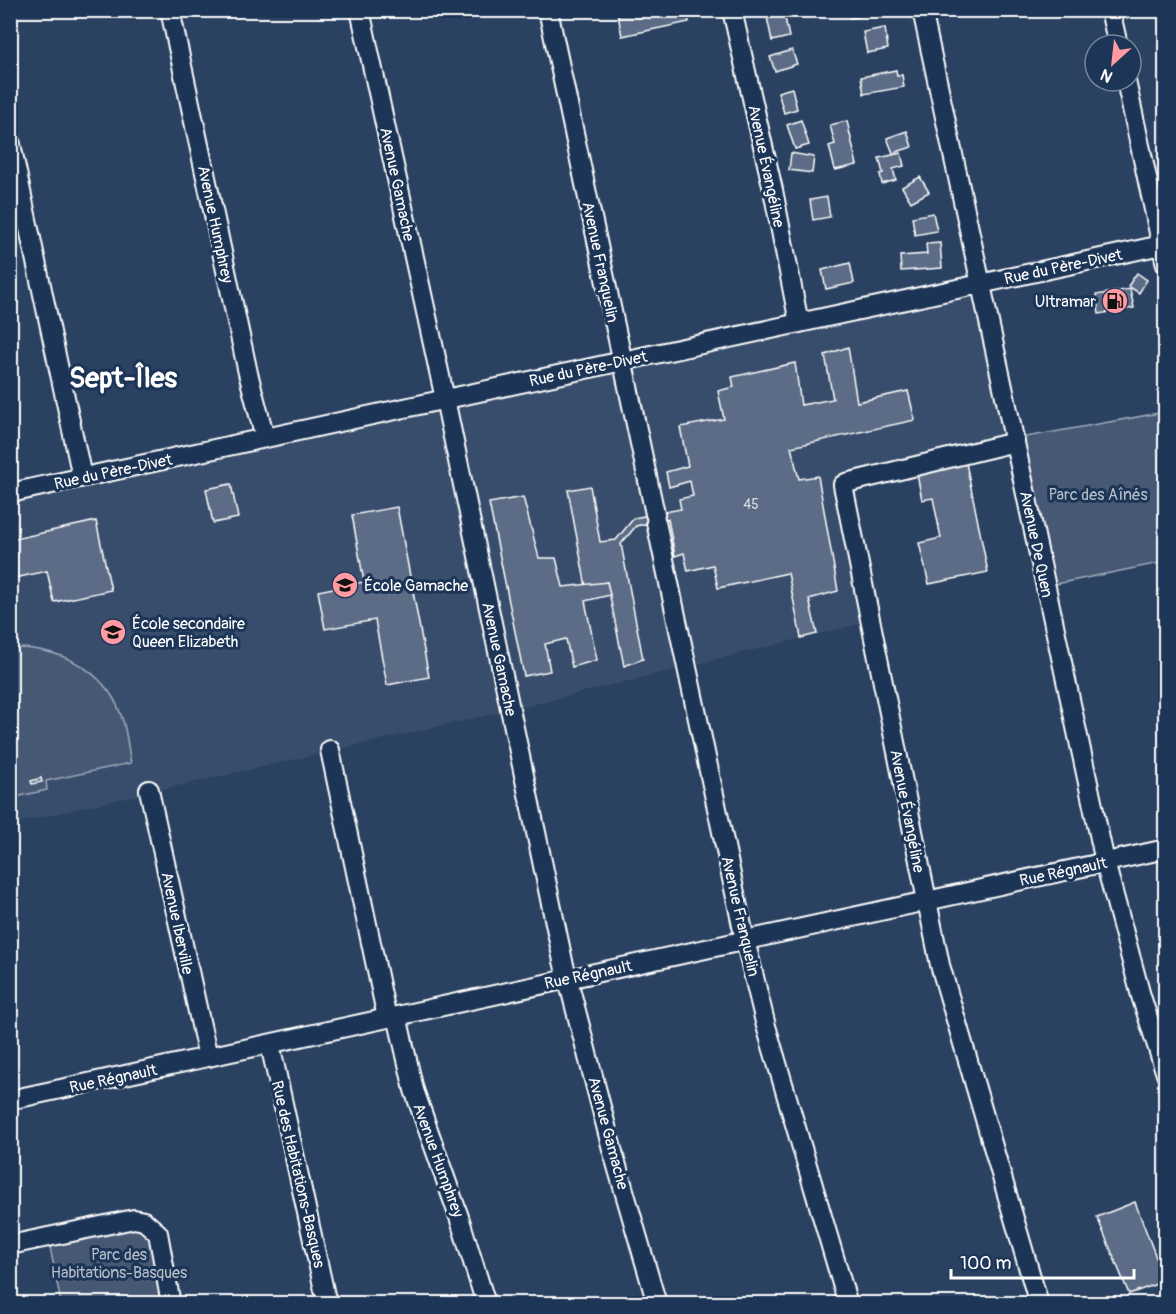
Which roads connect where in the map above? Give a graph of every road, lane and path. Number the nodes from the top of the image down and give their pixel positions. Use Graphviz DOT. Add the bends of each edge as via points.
graph roads {
  1 [pos="170,10"];
  2 [pos="360,10"];
  3 [pos="548,10"];
  4 [pos="732,10"];
  5 [pos="922,10"];
  6 [pos="1110,10"];
  7 [pos="1115,33"];
  8 [pos="1129,93"];
  9 [pos="10,140"];
  10 [pos="1163,245"];
  11 [pos="1166,265"];
  12 [pos="981,284"];
  13 [pos="799,323"];
  14 [pos="622,361"];
  15 [pos="445,399"];
  16 [pos="265,438"];
  17 [pos="1015,442"];
  18 [pos="82,477"];
  19 [pos="10,492"];
  20 [pos="330,750"];
  21 [pos="149,790"];
  22 [pos="1166,849"];
  23 [pos="1105,862"];
  24 [pos="926,901"];
  25 [pos="745,940"];
  26 [pos="568,979"];
  27 [pos="392,1017"];
  28 [pos="270,1044"];
  29 [pos="208,1057"];
  30 [pos="1166,1074"];
  31 [pos="10,1100"];
  32 [pos="10,1245"];
  33 [pos="171,1304"];
  34 [pos="327,1304"];
  35 [pos="486,1304"];
  36 [pos="657,1304"];
  37 [pos="848,1304"];
  38 [pos="1039,1304"];
  1 -- 16 [label="street, Avenue Humphrey"];
  2 -- 15 [label="street, Avenue Gamache"];
  3 -- 14 [label="street, Avenue Franquelin"];
  4 -- 13 [label="street, Avenue Évangéline"];
  5 -- 12 [label="street, Avenue De Quen"];
  6 -- 7 [label="street"];
  8 -- 10 [label="street"];
  9 -- 18 [label="street"];
  10 -- 11 [label="street"];
  10 -- 12 [label="street, Rue du Père-Divet"];
  12 -- 13 [label="street, Rue du Père-Divet"];
  12 -- 17 [label="street, Avenue De Quen"];
  13 -- 14 [label="street, Rue du Père-Divet"];
  14 -- 15 [label="street, Rue du Père-Divet"];
  14 -- 25 [label="street, Avenue Franquelin"];
  15 -- 16 [label="street, Rue du Père-Divet"];
  15 -- 26 [label="street, Avenue Gamache"];
  16 -- 18 [label="street, Rue du Père-Divet"];
  17 -- 23 [label="street, Avenue De Quen"];
  17 -- 24 [label="street, Avenue Évangéline" via="843,485"];
  18 -- 19 [label="street, Rue du Père-Divet"];
  20 -- 27 [label="street, Avenue Humphrey"];
  21 -- 29 [label="street, Avenue Iberville"];
  22 -- 23 [label="street, Rue Régnault"];
  23 -- 24 [label="street, Rue Régnault"];
  23 -- 30 [label="street, Avenue De Quen"];
  24 -- 25 [label="street, Rue Régnault"];
  24 -- 38 [label="street, Avenue Évangéline" via="940,965"];
  25 -- 26 [label="street, Rue Régnault"];
  25 -- 37 [label="street, Avenue Franquelin" via="766,1026"];
  26 -- 27 [label="street, Rue Régnault"];
  26 -- 36 [label="street, Avenue Gamache"];
  27 -- 28 [label="street, Rue Régnault"];
  27 -- 35 [label="street, Avenue Humphrey"];
  28 -- 29 [label="street, Rue Régnault"];
  28 -- 34 [label="street, Rue des Habitations-Basques"];
  29 -- 31 [label="street, Rue Régnault"];
  32 -- 33 [label="street" via="94,1226 144,1221 158,1233"];
}
